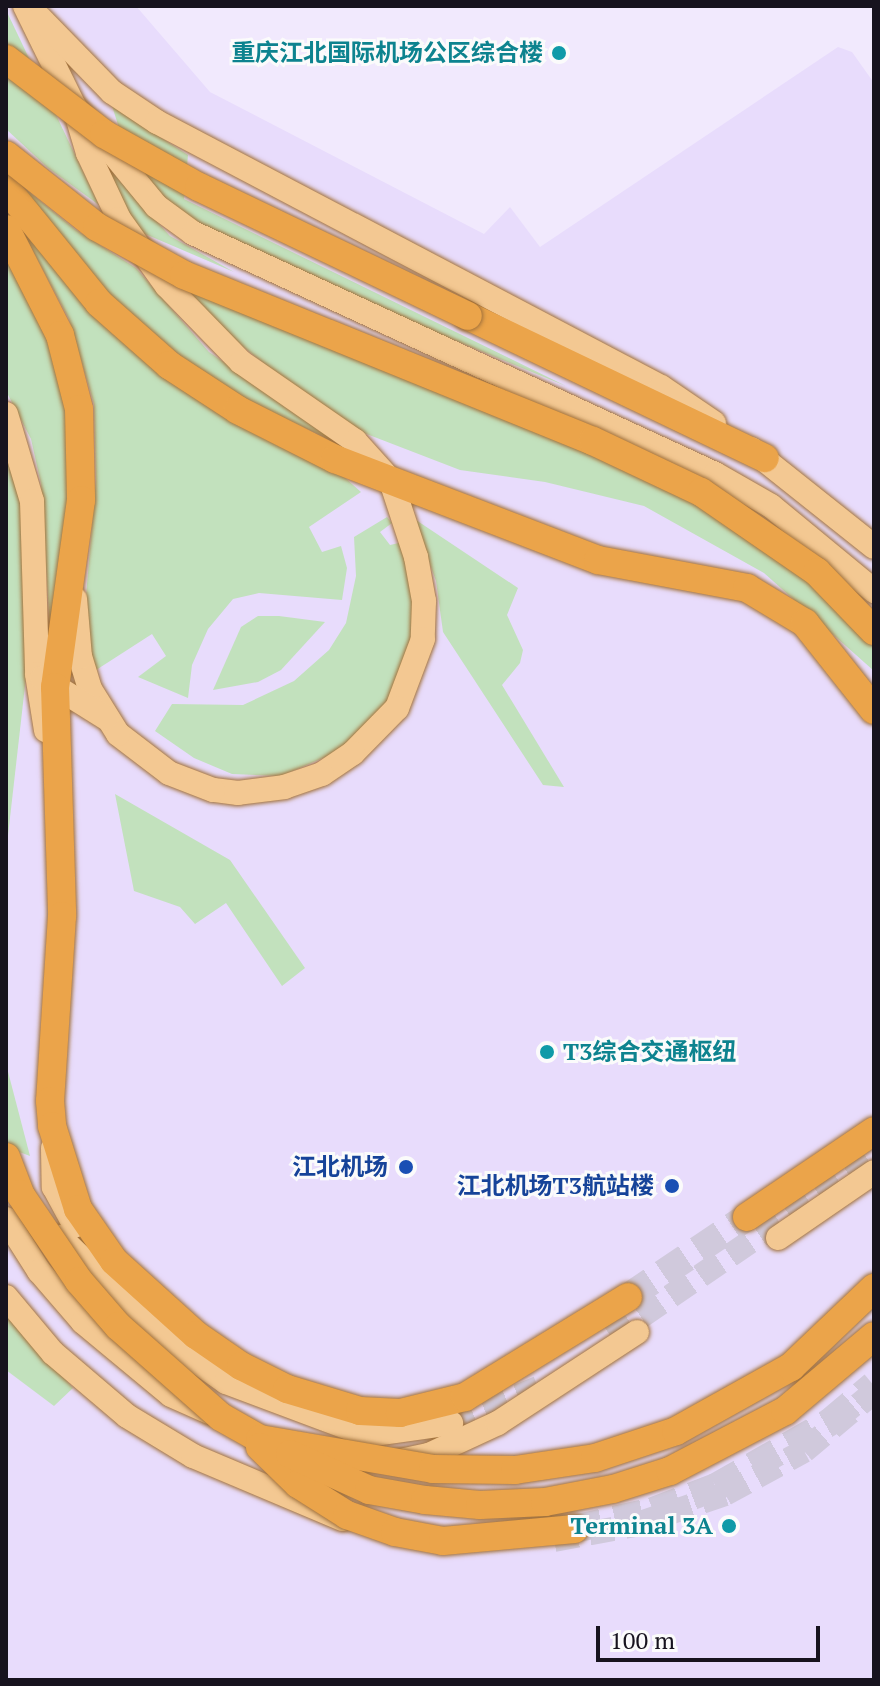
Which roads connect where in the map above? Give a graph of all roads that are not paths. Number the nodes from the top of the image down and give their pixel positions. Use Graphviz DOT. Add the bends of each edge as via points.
graph roads {
  1 [pos="28,6"];
  2 [pos="6,59"];
  3 [pos="74,106"];
  4 [pos="6,155"];
  5 [pos="6,188"];
  6 [pos="6,229"];
  7 [pos="6,414"];
  8 [pos="775,466"];
  9 [pos="391,481"];
  10 [pos="874,547"];
  11 [pos="874,569"];
  12 [pos="73,573"];
  13 [pos="874,591"];
  14 [pos="874,631"];
  15 [pos="46,681"];
  16 [pos="874,710"];
  17 [pos="106,718"];
  18 [pos="52,1126"];
  19 [pos="874,1131"];
  20 [pos="6,1157"];
  21 [pos="874,1172"];
  22 [pos="6,1180"];
  23 [pos="747,1217"];
  24 [pos="6,1219"];
  25 [pos="778,1238"];
  26 [pos="874,1288"];
  27 [pos="6,1297"];
  28 [pos="628,1297"];
  29 [pos="637,1332"];
  30 [pos="874,1336"];
  31 [pos="166,1340"];
  32 [pos="221,1417"];
  33 [pos="451,1423"];
  34 [pos="253,1435"];
  35 [pos="230,1473"];
  36 [pos="574,1529"];
  37 [pos="500,1545"];
  1 -- 3 [label="main road"];
  1 -- 8 [label="main road" via="112,92 157,122 661,387"];
  2 -- 8 [label="highway, bridge" via="104,134 185,179"];
  3 -- 9 [label="main road" via="88,153 119,219 167,286 241,362 355,441"];
  3 -- 13 [label="main road" via="156,206 193,233 598,419 771,506"];
  4 -- 14 [label="highway, bridge" via="97,227 184,275 593,441 701,492 817,572"];
  5 -- 9 [label="highway" via="99,303 169,365 238,410"];
  6 -- 12 [label="highway" via="60,335 79,409 81,500"];
  7 -- 15 [label="main road" via="32,501"];
  8 -- 10 [label="main road"];
  8 -- 11 [label="main road"];
  9 -- 16 [label="highway" via="598,560 747,588 805,623"];
  9 -- 17 [label="main road" via="416,557 424,601 423,639 397,708 353,753 322,774 285,787 213,790 153,764"];
  12 -- 15 [label="highway"];
  12 -- 17 [label="main road" via="80,657"];
  15 -- 17 [label="main road"];
  15 -- 18 [label="highway" via="62,833"];
  18 -- 28 [label="highway" via="78,1209 114,1261 163,1309 241,1366 317,1401 360,1411 433,1408 490,1384"];
  18 -- 31 [label="main road" via="54,1187 68,1215"];
  19 -- 23 [label="highway"];
  20 -- 32 [label="highway, bridge" via="20,1194 79,1281 118,1326"];
  21 -- 25 [label="main road"];
  22 -- 31 [label="main road" via="115,1295"];
  24 -- 32 [label="main road" via="39,1271 83,1322 171,1395"];
  26 -- 34 [label="highway, bridge" via="791,1367 676,1431 595,1458 515,1470 433,1469"];
  27 -- 35 [label="main road" via="53,1353 97,1393 159,1437"];
  29 -- 35 [label="main road" via="544,1397 429,1455 365,1467"];
  30 -- 34 [label="highway, bridge" via="785,1411 729,1443 670,1471 545,1502 480,1505 369,1490"];
  31 -- 33 [label="main road" via="226,1382 367,1435"];
  32 -- 34 [label="highway, bridge"];
  34 -- 36 [label="highway, bridge" via="298,1484 347,1515 395,1532 443,1541"];
  35 -- 37 [label="main road" via="318,1512 401,1538"];
}
